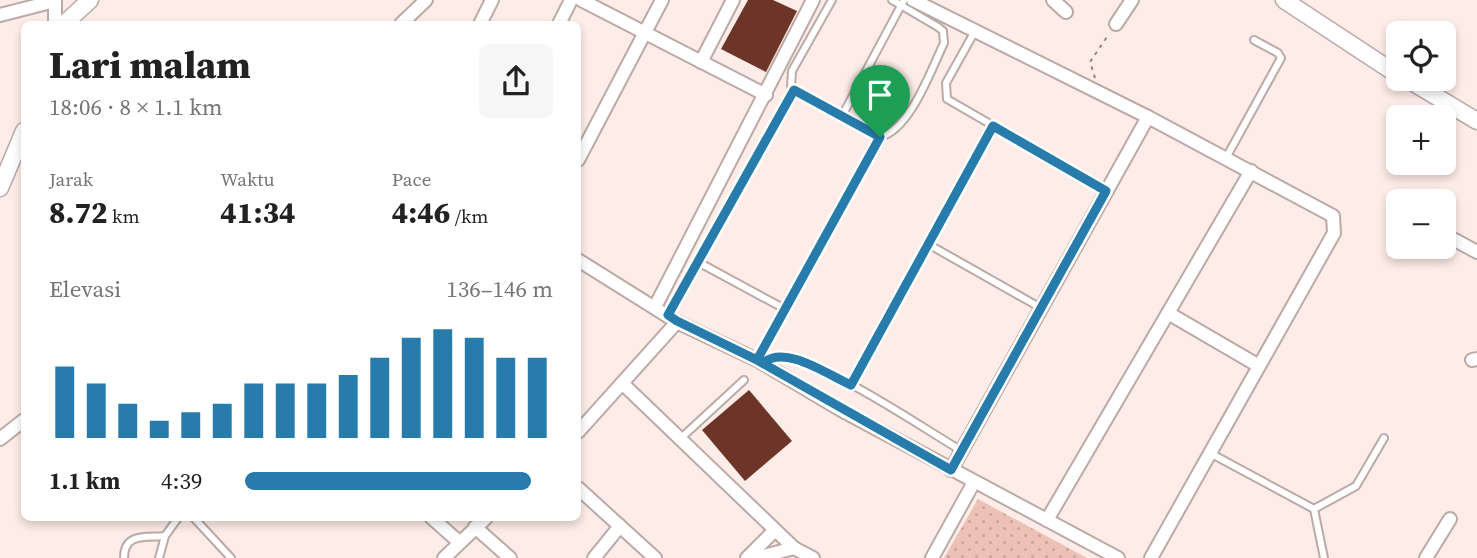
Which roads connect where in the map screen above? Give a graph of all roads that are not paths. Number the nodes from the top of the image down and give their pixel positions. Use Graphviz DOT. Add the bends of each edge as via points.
graph roads {
  1 [pos="90,0"];
  2 [pos="426,0"];
  3 [pos="492,0"];
  4 [pos="571,0"];
  5 [pos="581,0"];
  6 [pos="662,0"];
  7 [pos="733,0"];
  8 [pos="813,0"];
  9 [pos="832,0"];
  10 [pos="892,0"];
  11 [pos="1053,0"];
  12 [pos="1132,0"];
  13 [pos="1284,0"];
  14 [pos="55,1"];
  15 [pos="906,2"];
  16 [pos="1066,12"];
  17 [pos="0,15"];
  18 [pos="55,21"];
  19 [pos="67,21"];
  20 [pos="404,21"];
  21 [pos="482,21"];
  22 [pos="560,21"];
  23 [pos="1116,24"];
  24 [pos="975,31"];
  25 [pos="646,33"];
  26 [pos="1254,40"];
  27 [pos="701,62"];
  28 [pos="1386,67"];
  29 [pos="794,90"];
  30 [pos="1427,91"];
  31 [pos="766,95"];
  32 [pos="842,116"];
  33 [pos="1148,117"];
  34 [pos="1477,121"];
  35 [pos="993,126"];
  36 [pos="880,137"];
  37 [pos="21,138"];
  38 [pos="581,154"];
  39 [pos="1227,158"];
  40 [pos="1251,172"];
  41 [pos="0,188"];
  42 [pos="1106,191"];
  43 [pos="1456,241"];
  44 [pos="928,244"];
  45 [pos="1477,252"];
  46 [pos="581,262"];
  47 [pos="698,262"];
  48 [pos="655,307"];
  49 [pos="783,308"];
  50 [pos="1041,308"];
  51 [pos="1168,313"];
  52 [pos="673,318"];
  53 [pos="760,362"];
  54 [pos="1259,366"];
  55 [pos="744,380"];
  56 [pos="622,383"];
  57 [pos="851,385"];
  58 [pos="21,423"];
  59 [pos="581,429"];
  60 [pos="1384,438"];
  61 [pos="0,439"];
  62 [pos="680,439"];
  63 [pos="962,451"];
  64 [pos="1210,453"];
  65 [pos="951,470"];
  66 [pos="974,482"];
  67 [pos="581,491"];
  68 [pos="1314,509"];
  69 [pos="1450,519"];
  70 [pos="1047,520"];
  71 [pos="175,521"];
  72 [pos="197,521"];
  73 [pos="435,521"];
  74 [pos="482,521"];
  75 [pos="620,526"];
  76 [pos="475,527"];
  77 [pos="775,530"];
  78 [pos="165,536"];
  79 [pos="459,542"];
  80 [pos="794,548"];
  81 [pos="124,558"];
  82 [pos="159,558"];
  83 [pos="231,558"];
  84 [pos="444,558"];
  85 [pos="510,558"];
  86 [pos="594,558"];
  87 [pos="655,558"];
  88 [pos="747,558"];
  89 [pos="756,558"];
  90 [pos="813,558"];
  91 [pos="932,558"];
  92 [pos="1118,558"];
  93 [pos="1151,558"];
  94 [pos="1324,558"];
  95 [pos="1426,558"];
  1 -- 19 [label="street"];
  2 -- 20 [label="street"];
  3 -- 21 [label="street"];
  4 -- 22 [label="street"];
  5 -- 25 [label="street"];
  6 -- 25 [label="street"];
  7 -- 27 [label="street"];
  8 -- 31 [label="street"];
  9 -- 29 [label="lane" via="790,78"];
  10 -- 15 [label="lane"];
  11 -- 16 [label="street"];
  12 -- 23 [label="street"];
  13 -- 28 [label="street"];
  14 -- 17 [label="street"];
  14 -- 18 [label="street"];
  15 -- 24 [label="street"];
  15 -- 32 [label="lane"];
  15 -- 36 [label="lane" via="943,31 944,43 902,124"];
  24 -- 33 [label="street"];
  24 -- 35 [label="lane" via="944,92 947,99"];
  25 -- 27 [label="street"];
  25 -- 38 [label="street"];
  26 -- 39 [label="lane" via="1281,57"];
  27 -- 31 [label="street"];
  29 -- 32 [label="lane"];
  29 -- 47 [label="lane"];
  30 -- 34 [label="street"];
  31 -- 48 [label="street"];
  32 -- 36 [label="lane"];
  33 -- 39 [label="street"];
  33 -- 42 [label="street"];
  35 -- 42 [label="lane"];
  35 -- 44 [label="lane"];
  36 -- 49 [label="lane"];
  37 -- 41 [label="street"];
  39 -- 40 [label="street"];
  40 -- 51 [label="street"];
  40 -- 54 [label="street" via="1328,211 1336,225"];
  42 -- 50 [label="street"];
  43 -- 45 [label="street"];
  44 -- 50 [label="lane"];
  44 -- 57 [label="lane"];
  46 -- 48 [label="street"];
  47 -- 49 [label="lane"];
  47 -- 52 [label="lane"];
  48 -- 52 [label="street"];
  49 -- 53 [label="lane"];
  50 -- 63 [label="street"];
  51 -- 54 [label="street"];
  51 -- 70 [label="street"];
  52 -- 53 [label="street"];
  52 -- 56 [label="street"];
  53 -- 57 [label="lane" via="784,357"];
  53 -- 65 [label="street"];
  54 -- 64 [label="street"];
  55 -- 62 [label="lane"];
  56 -- 59 [label="street"];
  56 -- 62 [label="street"];
  57 -- 63 [label="lane"];
  58 -- 61 [label="street"];
  60 -- 68 [label="lane" via="1356,486"];
  62 -- 77 [label="street"];
  63 -- 65 [label="street"];
  64 -- 68 [label="lane"];
  64 -- 93 [label="street"];
  65 -- 66 [label="street"];
  66 -- 70 [label="street"];
  66 -- 91 [label="street"];
  67 -- 75 [label="street"];
  68 -- 94 [label="lane"];
  69 -- 95 [label="street"];
  70 -- 92 [label="street"];
  71 -- 78 [label="lane"];
  72 -- 83 [label="lane"];
  73 -- 79 [label="street"];
  74 -- 76 [label="street"];
  75 -- 86 [label="street"];
  75 -- 87 [label="street"];
  76 -- 79 [label="street"];
  76 -- 85 [label="street"];
  77 -- 80 [label="street"];
  77 -- 88 [label="street"];
  78 -- 81 [label="lane" via="137,537 126,546"];
  78 -- 82 [label="lane"];
  79 -- 84 [label="street"];
  80 -- 89 [label="street"];
  80 -- 90 [label="street"];
}
